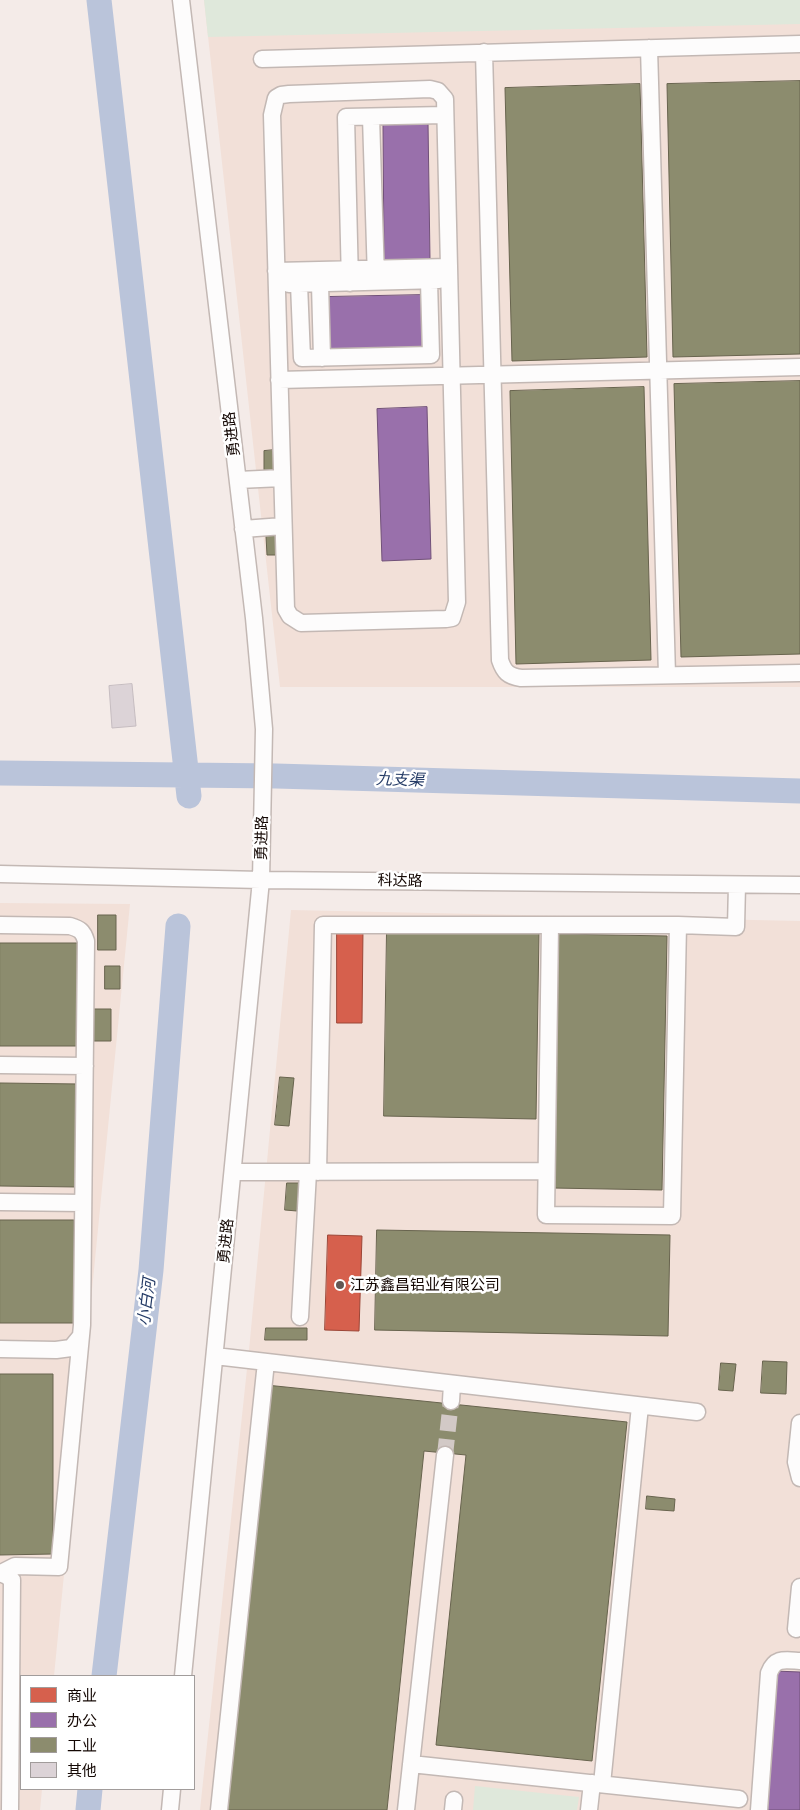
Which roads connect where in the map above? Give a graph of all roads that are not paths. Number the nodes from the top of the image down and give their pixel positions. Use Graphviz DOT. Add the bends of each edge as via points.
graph roads {
  1 [pos="181,0"];
  2 [pos="800,44"];
  3 [pos="649,48"];
  4 [pos="484,52"];
  5 [pos="262,59"];
  6 [pos="445,115"];
  7 [pos="371,117"];
  8 [pos="373,167"];
  9 [pos="347,168"];
  10 [pos="348,212"];
  11 [pos="374,212"];
  12 [pos="449,274"];
  13 [pos="376,275"];
  14 [pos="350,276"];
  15 [pos="276,278"];
  16 [pos="429,281"];
  17 [pos="299,284"];
  18 [pos="320,284"];
  19 [pos="368,356"];
  20 [pos="322,358"];
  21 [pos="800,367"];
  22 [pos="658,370"];
  23 [pos="493,374"];
  24 [pos="452,375"];
  25 [pos="370,377"];
  26 [pos="279,380"];
  27 [pos="282,478"];
  28 [pos="238,480"];
  29 [pos="283,526"];
  30 [pos="244,529"];
  31 [pos="800,673"];
  32 [pos="667,675"];
  33 [pos="0,874"];
  34 [pos="261,880"];
  35 [pos="737,885"];
  36 [pos="800,886"];
  37 [pos="0,925"];
  38 [pos="550,925"];
  39 [pos="678,925"];
  40 [pos="0,1065"];
  41 [pos="85,1066"];
  42 [pos="546,1171"];
  43 [pos="233,1172"];
  44 [pos="313,1172"];
  45 [pos="0,1202"];
  46 [pos="83,1203"];
  47 [pos="300,1317"];
  48 [pos="80,1336"];
  49 [pos="0,1349"];
  50 [pos="215,1356"];
  51 [pos="266,1362"];
  52 [pos="452,1384"];
  53 [pos="451,1401"];
  54 [pos="640,1406"];
  55 [pos="697,1412"];
  56 [pos="800,1422"];
  57 [pos="445,1455"];
  58 [pos="800,1478"];
  59 [pos="1,1573"];
  60 [pos="800,1586"];
  61 [pos="796,1629"];
  62 [pos="800,1661"];
  63 [pos="183,1675"];
  64 [pos="411,1764"];
  65 [pos="597,1783"];
  66 [pos="172,1790"];
  67 [pos="739,1799"];
  68 [pos="10,1810"];
  69 [pos="170,1810"];
  70 [pos="219,1810"];
  71 [pos="406,1810"];
  72 [pos="589,1810"];
  73 [pos="759,1810"];
  1 -- 28 [label="street, 勇进路"];
  2 -- 3 [label="street"];
  3 -- 4 [label="street"];
  3 -- 22 [label="street"];
  4 -- 5 [label="street"];
  4 -- 23 [label="street"];
  6 -- 7 [label="street"];
  6 -- 12 [label="street"];
  6 -- 15 [label="street" via="444,99 430,89 289,94 276,98 272,115"];
  7 -- 8 [label="street"];
  7 -- 9 [label="street" via="346,117"];
  8 -- 9 [label="street"];
  8 -- 11 [label="street"];
  9 -- 10 [label="street"];
  10 -- 11 [label="street"];
  10 -- 14 [label="street"];
  11 -- 13 [label="street"];
  12 -- 13 [label="street"];
  12 -- 16 [label="street"];
  12 -- 24 [label="street"];
  13 -- 14 [label="street"];
  13 -- 16 [label="street"];
  14 -- 15 [label="street"];
  14 -- 18 [label="street"];
  15 -- 17 [label="street"];
  15 -- 26 [label="street"];
  16 -- 19 [label="street" via="431,355"];
  17 -- 18 [label="street"];
  17 -- 20 [label="street" via="302,358"];
  18 -- 20 [label="street"];
  19 -- 20 [label="street"];
  19 -- 25 [label="street"];
  21 -- 22 [label="street"];
  22 -- 23 [label="street"];
  22 -- 32 [label="street"];
  23 -- 24 [label="street"];
  23 -- 32 [label="street" via="500,660 503,669 510,677 521,678"];
  24 -- 25 [label="street"];
  24 -- 29 [label="street" via="457,593 452,618 308,624 294,620 286,609"];
  25 -- 26 [label="street"];
  26 -- 27 [label="street"];
  27 -- 28 [label="street"];
  27 -- 29 [label="street"];
  28 -- 30 [label="street, 勇进路"];
  29 -- 30 [label="street"];
  30 -- 34 [label="street, 勇进路" via="264,729"];
  31 -- 32 [label="street"];
  33 -- 34 [label="street, 科达路"];
  34 -- 35 [label="street, 科达路"];
  34 -- 43 [label="street, 勇进路"];
  35 -- 36 [label="street, 科达路"];
  35 -- 39 [label="street" via="736,927"];
  37 -- 41 [label="street" via="70,926 84,932"];
  38 -- 39 [label="street"];
  38 -- 42 [label="street"];
  38 -- 44 [label="street" via="323,925"];
  39 -- 42 [label="street" via="672,1216 546,1215"];
  40 -- 41 [label="street"];
  41 -- 46 [label="street"];
  42 -- 44 [label="street"];
  43 -- 44 [label="street"];
  43 -- 50 [label="street, 勇进路"];
  44 -- 47 [label="street"];
  45 -- 46 [label="street"];
  46 -- 48 [label="street"];
  48 -- 49 [label="street" via="71,1348"];
  48 -- 59 [label="street" via="59,1567 15,1566"];
  50 -- 51 [label="street"];
  50 -- 63 [label="street, 勇进路"];
  51 -- 52 [label="street"];
  51 -- 70 [label="street"];
  52 -- 53 [label="street"];
  52 -- 54 [label="street"];
  54 -- 55 [label="street"];
  54 -- 65 [label="street"];
  56 -- 58 [label="street" via="796,1462"];
  57 -- 64 [label="street"];
  59 -- 68 [label="street" via="12,1580"];
  60 -- 61 [label="street"];
  62 -- 73 [label="street" via="776,1662 769,1673"];
  64 -- 65 [label="street"];
  64 -- 71 [label="street"];
  65 -- 67 [label="street"];
  65 -- 72 [label="street"];
  66 -- 69 [label="street"];
}
